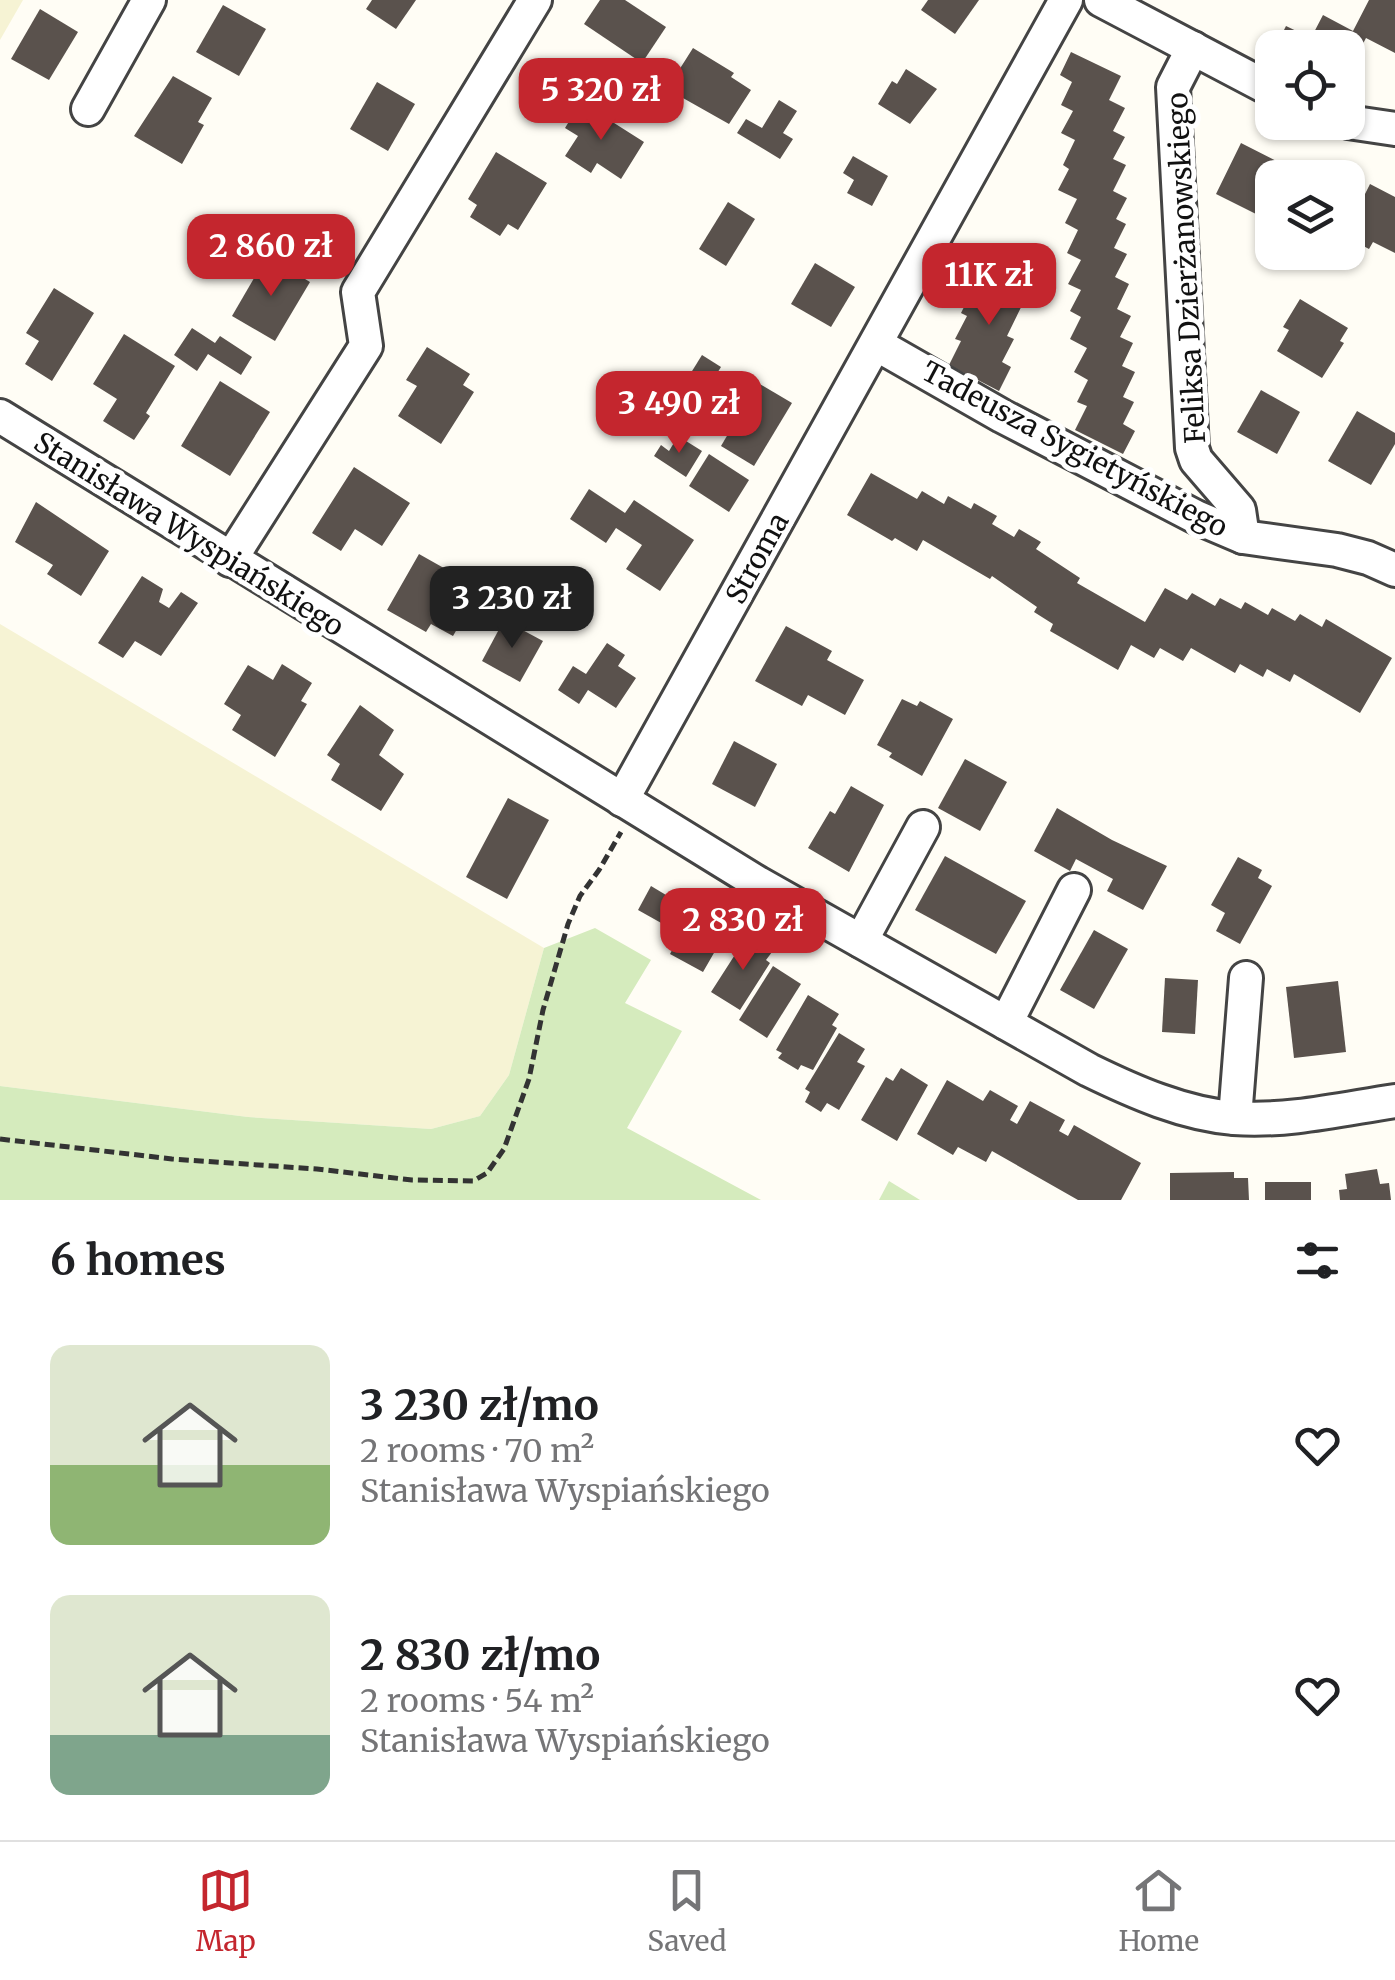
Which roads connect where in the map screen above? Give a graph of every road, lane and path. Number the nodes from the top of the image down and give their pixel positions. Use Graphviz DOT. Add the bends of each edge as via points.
graph roads {
  1 [pos="148,0"];
  2 [pos="536,0"];
  3 [pos="1066,0"];
  4 [pos="1101,0"];
  5 [pos="1194,48"];
  6 [pos="1255,81"];
  7 [pos="88,108"];
  8 [pos="1365,125"];
  9 [pos="1395,129"];
  10 [pos="876,344"];
  11 [pos="0,416"];
  12 [pos="1243,536"];
  13 [pos="230,560"];
  14 [pos="1395,570"];
  15 [pos="629,805"];
  16 [pos="923,827"];
  17 [pos="1074,890"];
  18 [pos="861,941"];
  19 [pos="1246,978"];
  20 [pos="1006,1023"];
  21 [pos="1395,1102"];
  22 [pos="1234,1118"];
  23 [pos="0,1138"];
  1 -- 7 [label="street"];
  2 -- 13 [label="street" via="358,292 366,346"];
  3 -- 10 [label="street, Stroma"];
  4 -- 5 [label="street"];
  5 -- 6 [label="street"];
  5 -- 12 [label="street, Feliksa Dzierżanowskiego" via="1173,87 1192,448 1238,510"];
  8 -- 9 [label="street"];
  10 -- 12 [label="street, Tadeusza Sygietyńskiego" via="1196,518"];
  10 -- 15 [label="street, Stroma"];
  11 -- 13 [label="street, Stanisława Wyspiańskiego"];
  12 -- 14 [label="street, Tadeusza Sygietyńskiego" via="1337,550"];
  13 -- 15 [label="street, Stanisława Wyspiańskiego"];
  15 -- 18 [label="street, Stanisława Wyspiańskiego"];
  15 -- 23 [label="path" via="600,870 580,896 555,964 529,1079 504,1149 473,1181 172,1159"];
  16 -- 18 [label="street"];
  17 -- 20 [label="street"];
  18 -- 20 [label="street, Stanisława Wyspiańskiego"];
  19 -- 22 [label="street"];
  20 -- 22 [label="street, Stanisława Wyspiańskiego" via="1133,1092"];
  21 -- 22 [label="street, Stanisława Wyspiańskiego"];
}
